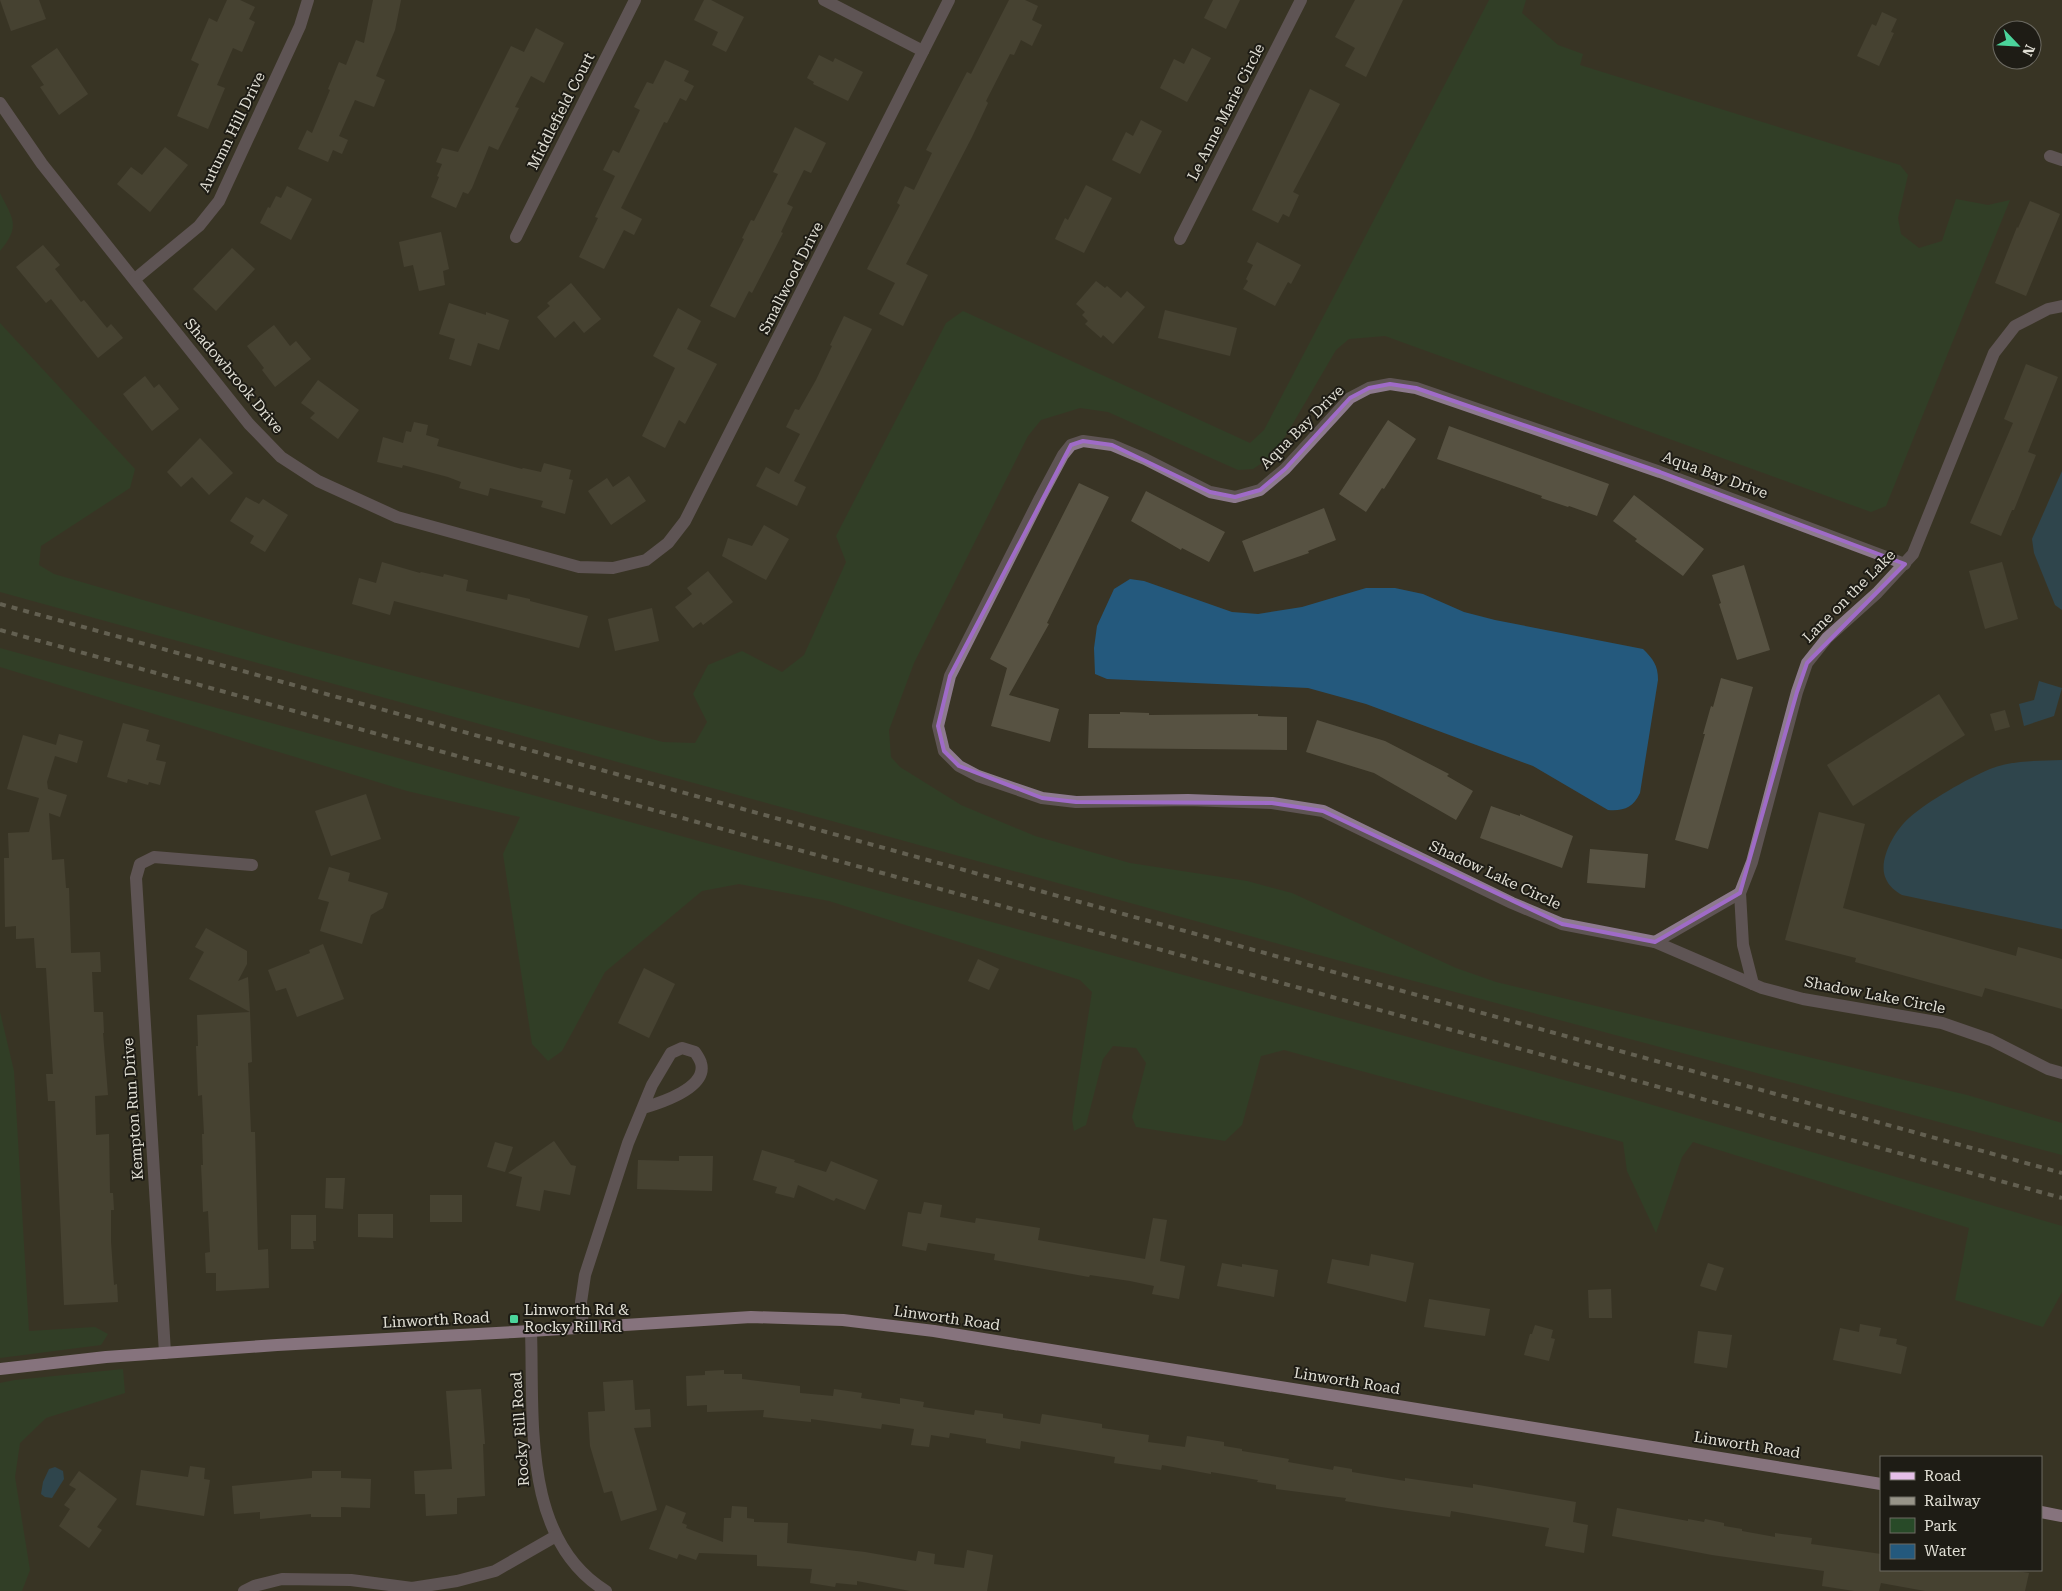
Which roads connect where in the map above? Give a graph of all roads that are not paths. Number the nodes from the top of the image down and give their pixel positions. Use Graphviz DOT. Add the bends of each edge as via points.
graph roads {
  1 [pos="308,0"];
  2 [pos="635,0"];
  3 [pos="824,0"];
  4 [pos="949,0"];
  5 [pos="1301,0"];
  6 [pos="923,51"];
  7 [pos="0,103"];
  8 [pos="516,237"];
  9 [pos="1180,239"];
  10 [pos="135,279"];
  11 [pos="2062,306"];
  12 [pos="646,560"];
  13 [pos="1905,564"];
  14 [pos="944,751"];
  15 [pos="252,865"];
  16 [pos="1740,893"];
  17 [pos="1656,942"];
  18 [pos="1753,984"];
  19 [pos="2062,1073"];
  20 [pos="643,1108"];
  21 [pos="582,1328"];
  22 [pos="531,1332"];
  23 [pos="165,1353"];
  24 [pos="0,1370"];
  25 [pos="1880,1484"];
  26 [pos="2042,1512"];
  27 [pos="2062,1516"];
  28 [pos="556,1536"];
  29 [pos="244,1591"];
  30 [pos="606,1591"];
  1 -- 10 [label="street, Autumn Hill Drive" via="296,35 219,200 199,226"];
  2 -- 8 [label="street, Middlefield Court"];
  3 -- 6 [label="street"];
  4 -- 6 [label="street, Smallwood Drive"];
  5 -- 9 [label="street, Le Anne Marie Circle"];
  6 -- 12 [label="street, Smallwood Drive" via="685,521 668,543"];
  7 -- 10 [label="street, Shadowbrook Drive" via="42,164"];
  10 -- 12 [label="street, Shadowbrook Drive" via="249,424 281,457 318,481 397,517 579,567 613,568"];
  11 -- 13 [label="street, Lane on the Lake" via="2048,309 2015,326 1994,353 1916,546"];
  13 -- 14 [label="street, Aqua Bay Drive" via="1669,475 1416,388 1390,384 1369,388 1350,398 1286,469 1260,490 1235,497 1210,492 1112,445 1083,441 1071,445 1063,455 950,676 938,726"];
  13 -- 16 [label="street, Lane on the Lake" via="1827,638 1808,663 1797,692 1752,862"];
  14 -- 17 [label="street, Shadow Lake Circle" via="959,766 978,776 1042,798 1076,802 1188,800 1272,803 1323,811 1562,924"];
  15 -- 23 [label="street, Kempton Run Drive" via="154,857 140,864 136,878"];
  16 -- 17 [label="street"];
  16 -- 18 [label="street, Lane on the Lake" via="1743,945"];
  17 -- 18 [label="street, Shadow Lake Circle"];
  18 -- 19 [label="street, Shadow Lake Circle" via="1803,999 1942,1023 1991,1040"];
  20 -- 20 [label="street" via="671,1053 682,1048 695,1052 702,1064 700,1076 689,1089"];
  20 -- 21 [label="street" via="628,1143 585,1275"];
  21 -- 22 [label="main road, Linworth Road"];
  21 -- 25 [label="main road, Linworth Road" via="751,1317 843,1320 944,1332"];
  22 -- 23 [label="main road, Linworth Road"];
  22 -- 28 [label="street, Rocky Rill Road" via="538,1481"];
  23 -- 24 [label="main road, Linworth Road"];
  26 -- 27 [label="main road"];
  28 -- 29 [label="street" via="495,1571 457,1581 412,1588 351,1580 282,1579"];
  28 -- 30 [label="street, Rocky Rill Road" via="574,1562"];
}
